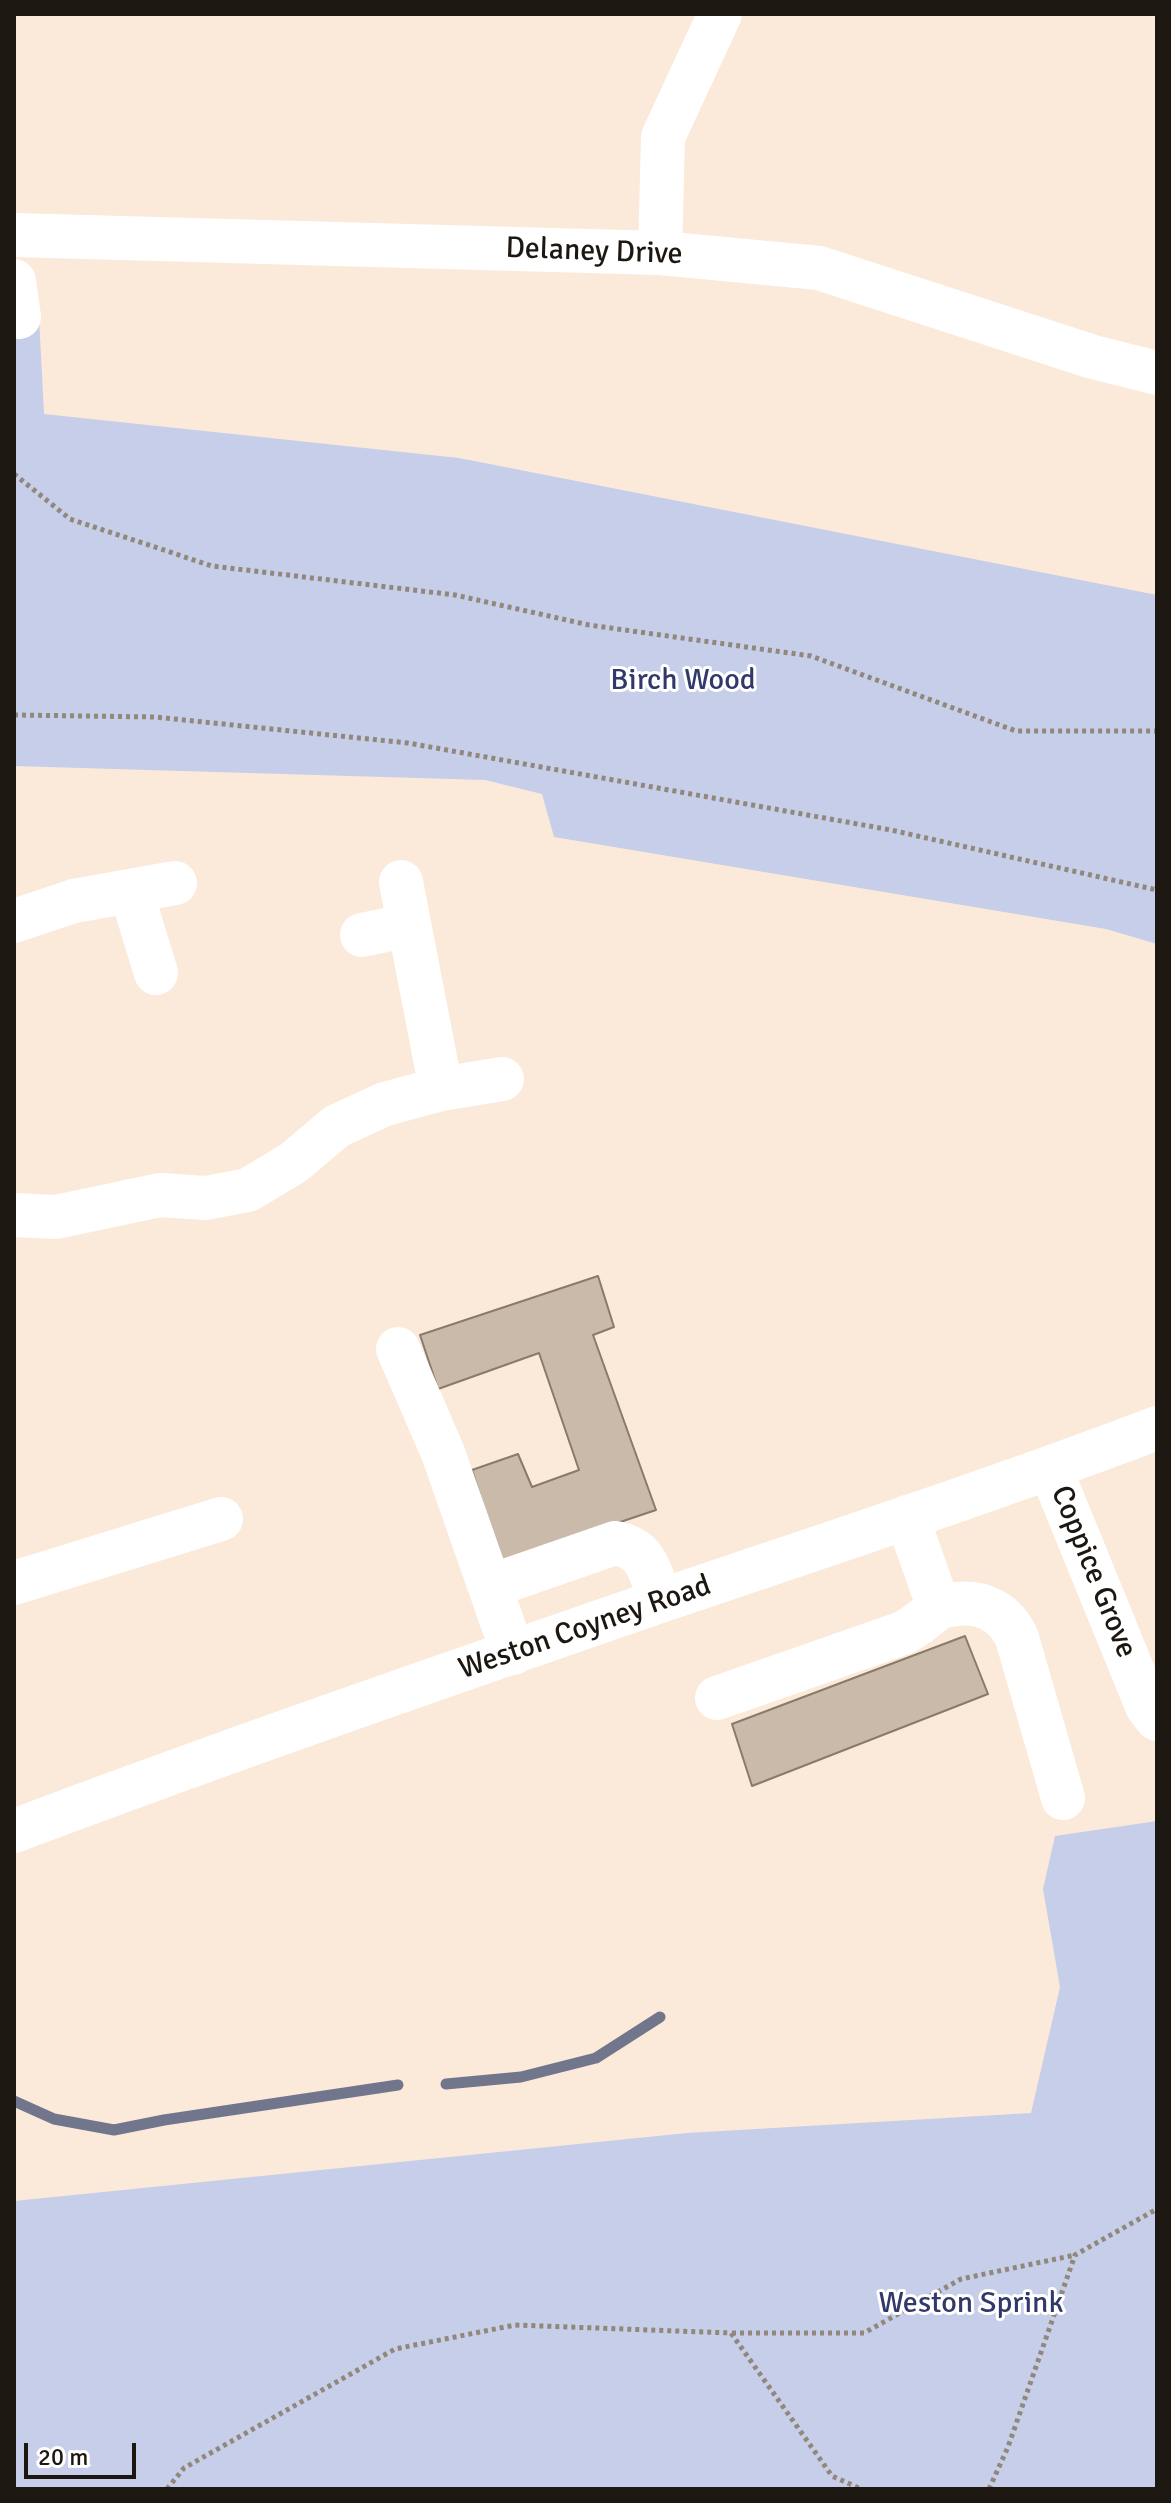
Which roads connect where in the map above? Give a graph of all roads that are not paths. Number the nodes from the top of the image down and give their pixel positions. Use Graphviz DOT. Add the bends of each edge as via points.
graph roads {
  1 [pos="720,14"];
  2 [pos="14,235"];
  3 [pos="660,253"];
  4 [pos="1157,373"];
  5 [pos="401,882"];
  6 [pos="175,883"];
  7 [pos="131,891"];
  8 [pos="14,921"];
  9 [pos="409,925"];
  10 [pos="362,935"];
  11 [pos="156,973"];
  12 [pos="502,1079"];
  13 [pos="441,1089"];
  14 [pos="14,1215"];
  15 [pos="398,1349"];
  16 [pos="1157,1428"];
  17 [pos="1050,1468"];
  18 [pos="907,1517"];
  19 [pos="221,1519"];
  20 [pos="14,1583"];
  21 [pos="491,1586"];
  22 [pos="660,1601"];
  23 [pos="939,1608"];
  24 [pos="513,1653"];
  25 [pos="717,1698"];
  26 [pos="1157,1719"];
  27 [pos="1063,1798"];
  28 [pos="14,1831"];
  1 -- 3 [label="street" via="663,137"];
  2 -- 3 [label="street, Delaney Drive"];
  3 -- 4 [label="street, Delaney Drive" via="819,268"];
  5 -- 9 [label="street"];
  6 -- 7 [label="street"];
  7 -- 8 [label="street" via="74,901"];
  7 -- 11 [label="street"];
  9 -- 10 [label="street"];
  9 -- 13 [label="street"];
  12 -- 13 [label="street"];
  13 -- 14 [label="street" via="385,1104 337,1126 293,1163 248,1190 206,1198 160,1195 56,1217"];
  15 -- 21 [label="street"];
  16 -- 17 [label="street, Weston Coyney Road"];
  17 -- 18 [label="street, Weston Coyney Road"];
  17 -- 26 [label="street, Coppice Grove" via="1147,1706"];
  18 -- 22 [label="street, Weston Coyney Road"];
  18 -- 23 [label="street"];
  19 -- 20 [label="street"];
  21 -- 22 [label="street" via="615,1543 645,1559"];
  21 -- 24 [label="street"];
  22 -- 24 [label="street, Weston Coyney Road"];
  23 -- 25 [label="street" via="903,1633"];
  23 -- 27 [label="street" via="980,1604 1010,1624"];
  24 -- 28 [label="street, Weston Coyney Road"];
}
